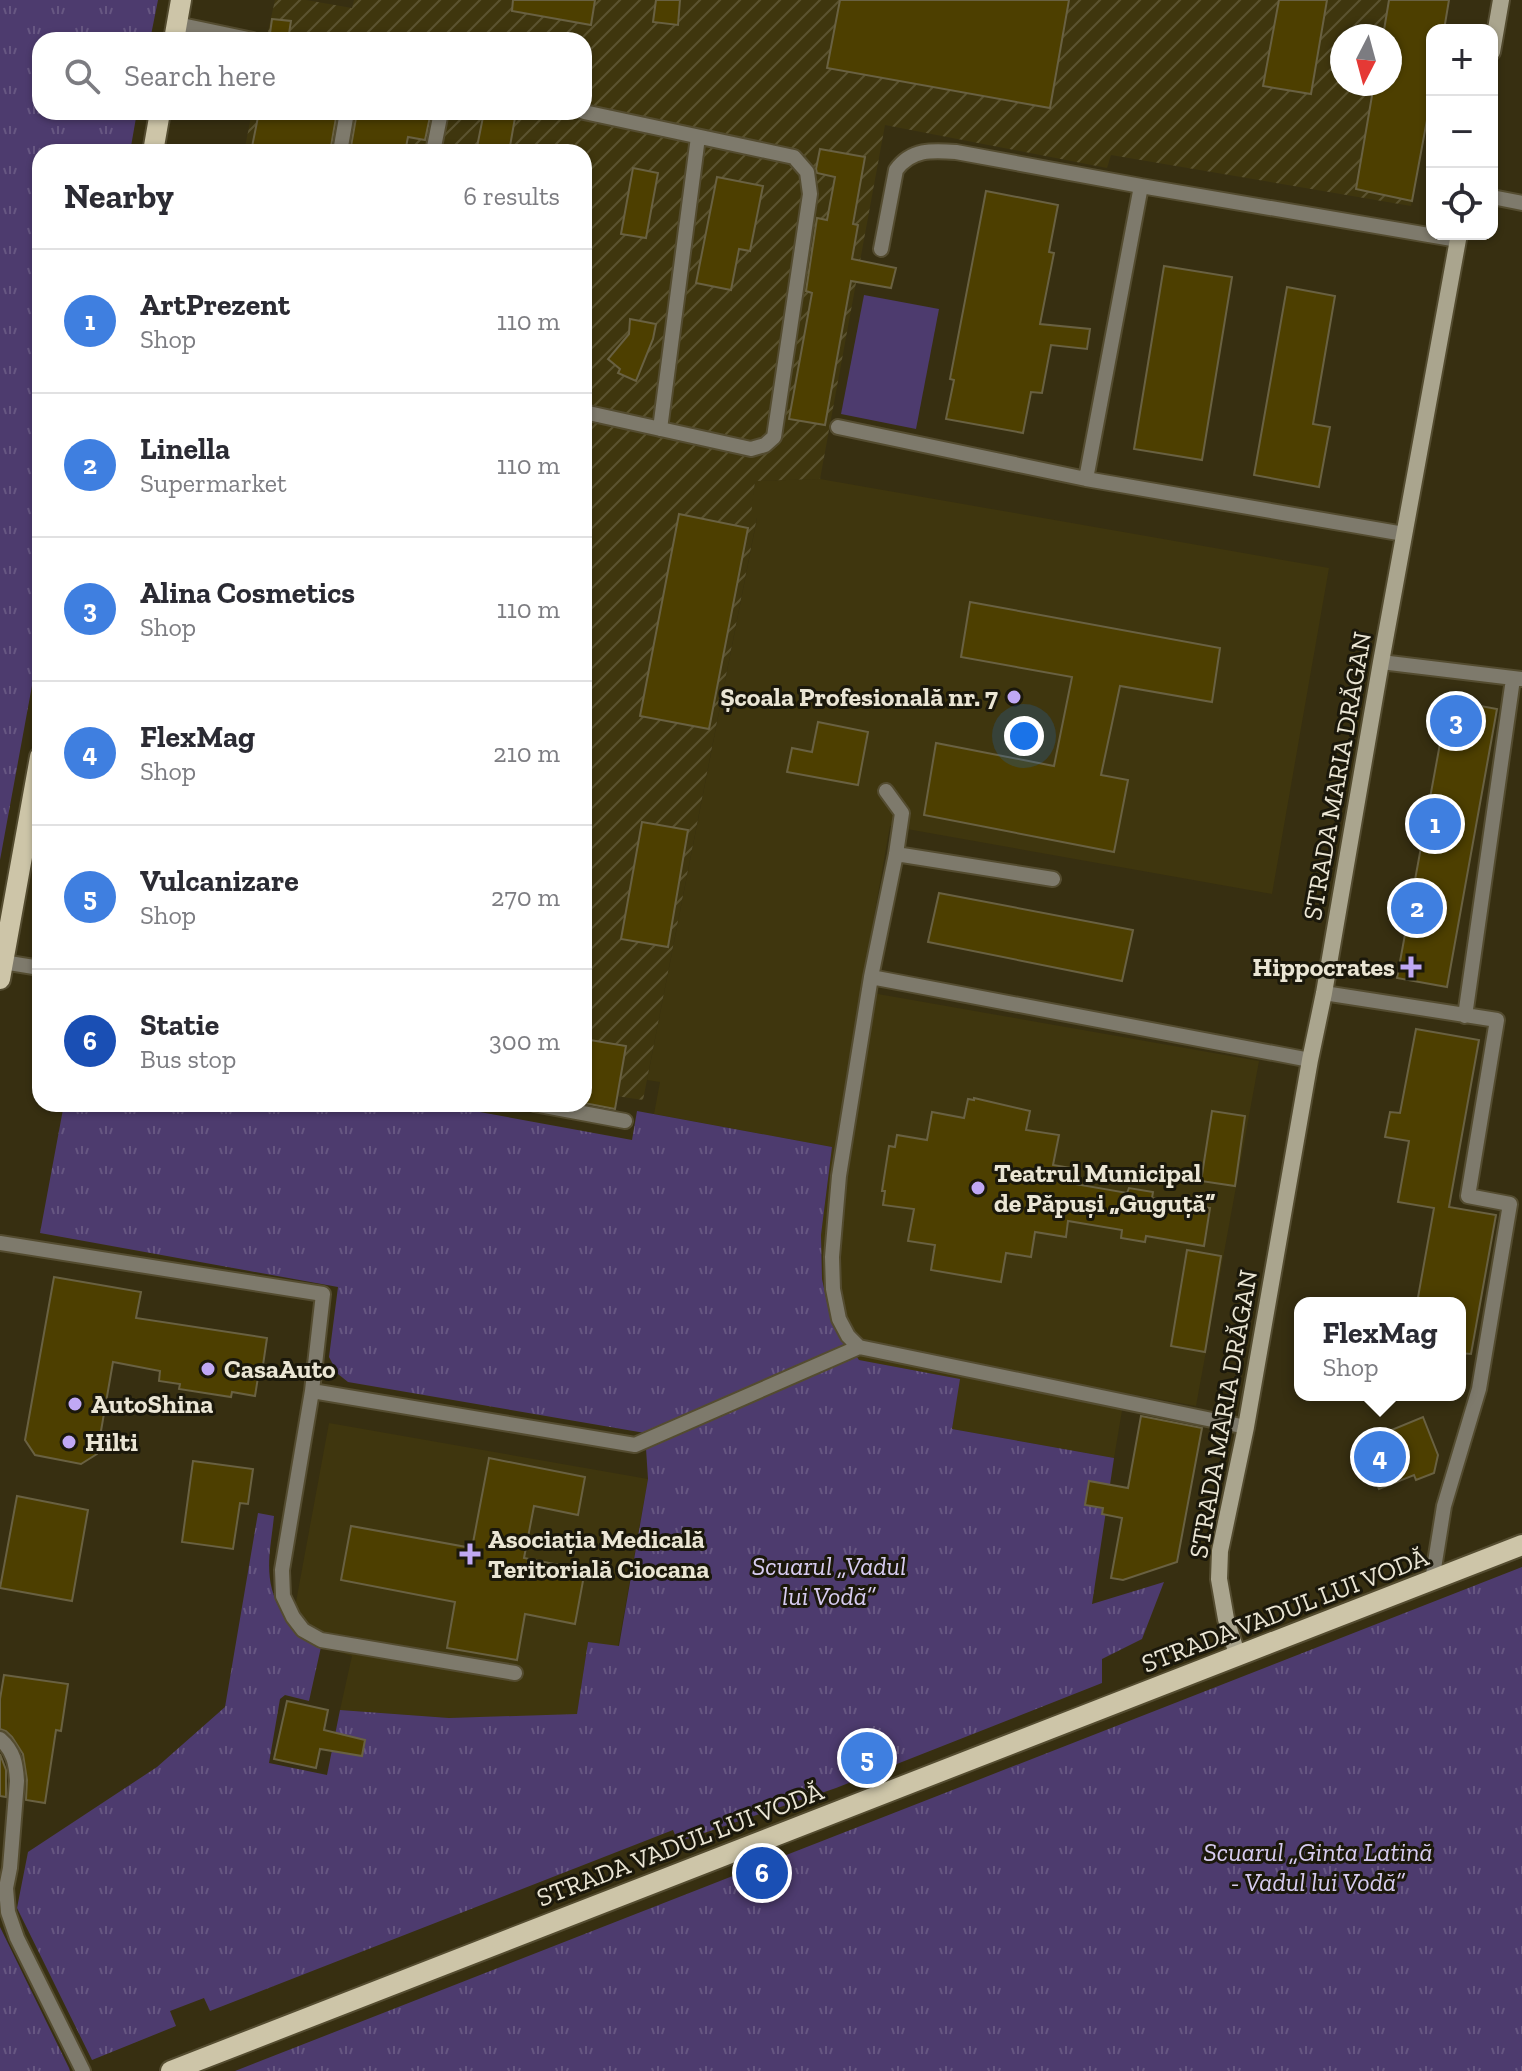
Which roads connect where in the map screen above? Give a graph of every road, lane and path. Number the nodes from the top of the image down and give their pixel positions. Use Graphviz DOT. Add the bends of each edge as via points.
graph roads {
  1 [pos="181,0"];
  2 [pos="1501,0"];
  3 [pos="1497,24"];
  4 [pos="176,32"];
  5 [pos="592,114"];
  6 [pos="159,120"];
  7 [pos="346,120"];
  8 [pos="439,120"];
  9 [pos="698,137"];
  10 [pos="154,144"];
  11 [pos="341,144"];
  12 [pos="435,144"];
  13 [pos="1141,186"];
  14 [pos="1498,198"];
  15 [pos="1522,203"];
  16 [pos="1426,232"];
  17 [pos="1458,240"];
  18 [pos="881,249"];
  19 [pos="592,414"];
  20 [pos="838,427"];
  21 [pos="660,429"];
  22 [pos="1086,479"];
  23 [pos="1404,534"];
  24 [pos="1381,662"];
  25 [pos="1518,679"];
  26 [pos="886,791"];
  27 [pos="32,802"];
  28 [pos="896,854"];
  29 [pos="1053,879"];
  30 [pos="32,968"];
  31 [pos="2,970"];
  32 [pos="871,977"];
  33 [pos="1324,993"];
  34 [pos="1465,1016"];
  35 [pos="1310,1060"];
  36 [pos="577,1112"];
  37 [pos="625,1121"];
  38 [pos="0,1243"];
  39 [pos="859,1347"];
  40 [pos="312,1391"];
  41 [pos="1246,1427"];
  42 [pos="1522,1545"];
  43 [pos="1432,1581"];
  44 [pos="1238,1657"];
  45 [pos="515,1673"];
  46 [pos="0,1739"];
  47 [pos="7,1806"];
  48 [pos="83,2071"];
  49 [pos="171,2071"];
  1 -- 4 [label="main road"];
  2 -- 3 [label="main road"];
  5 -- 9 [label="lane"];
  6 -- 10 [label="main road"];
  7 -- 11 [label="lane"];
  8 -- 12 [label="lane"];
  9 -- 21 [label="lane"];
  9 -- 21 [label="lane" via="794,157 807,172 810,194 774,437 751,449"];
  13 -- 16 [label="lane"];
  13 -- 18 [label="lane" via="956,152 917,153 896,170"];
  13 -- 22 [label="lane"];
  14 -- 15 [label="lane"];
  17 -- 23 [label="main road, STRADA MARIA DRĂGAN"];
  19 -- 21 [label="lane"];
  20 -- 22 [label="lane"];
  22 -- 23 [label="lane"];
  23 -- 24 [label="main road, STRADA MARIA DRĂGAN"];
  24 -- 25 [label="lane"];
  24 -- 33 [label="main road, STRADA MARIA DRĂGAN"];
  25 -- 34 [label="lane"];
  26 -- 28 [label="lane" via="902,813"];
  27 -- 31 [label="main road"];
  28 -- 29 [label="lane"];
  28 -- 32 [label="lane"];
  30 -- 31 [label="lane"];
  32 -- 35 [label="lane"];
  32 -- 39 [label="lane" via="839,1176 832,1257 839,1319"];
  33 -- 34 [label="lane"];
  33 -- 35 [label="main road, STRADA MARIA DRĂGAN"];
  34 -- 43 [label="lane" via="1497,1020 1468,1196 1510,1204 1479,1389 1444,1506"];
  35 -- 41 [label="main road, STRADA MARIA DRĂGAN"];
  36 -- 37 [label="lane"];
  38 -- 40 [label="lane" via="323,1294"];
  39 -- 40 [label="lane" via="635,1445"];
  39 -- 41 [label="lane"];
  40 -- 45 [label="lane" via="282,1570 283,1596 293,1617 321,1640"];
  41 -- 44 [label="main road, STRADA MARIA DRĂGAN" via="1219,1579"];
  42 -- 43 [label="main road, STRADA VADUL LUI VODĂ"];
  43 -- 44 [label="main road, STRADA VADUL LUI VODĂ"];
  44 -- 49 [label="main road, STRADA VADUL LUI VODĂ"];
  46 -- 47 [label="lane" via="17,1767"];
  47 -- 48 [label="lane" via="8,1912"];
}
